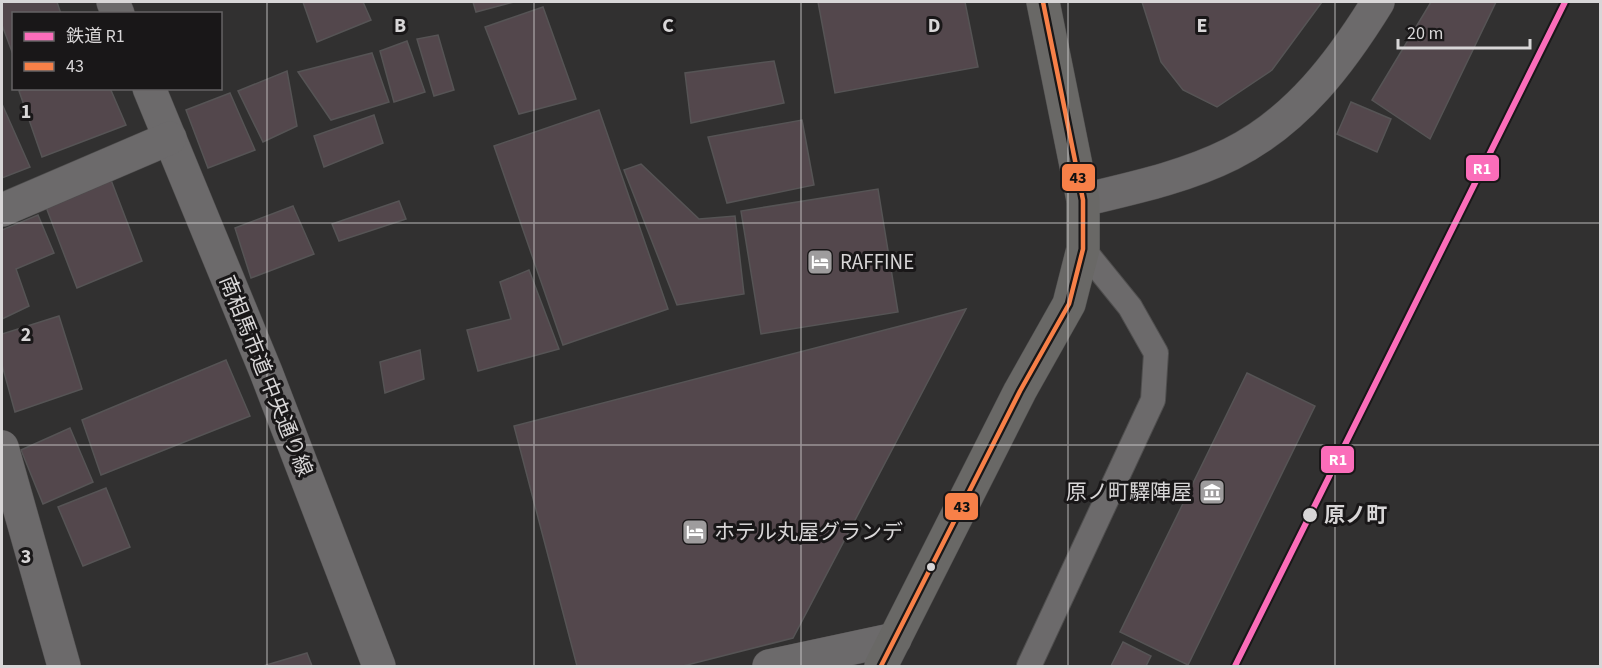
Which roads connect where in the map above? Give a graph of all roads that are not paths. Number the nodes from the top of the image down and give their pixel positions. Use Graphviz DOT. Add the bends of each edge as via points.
graph roads {
  1 [pos="1043,2"];
  2 [pos="1378,2"];
  3 [pos="150,90"];
  4 [pos="170,138"];
  5 [pos="1083,200"];
  6 [pos="2,210"];
  7 [pos="1083,249"];
  8 [pos="2,447"];
  9 [pos="888,653"];
  10 [pos="64,666"];
  11 [pos="379,666"];
  12 [pos="769,666"];
  13 [pos="1029,666"];
  1 -- 5 [label="main road"];
  2 -- 5 [label="street" via="1352,46 1319,86 1275,127 1231,154 1160,181"];
  3 -- 4 [label="street, 南相馬市道 中央通り線"];
  4 -- 6 [label="street"];
  4 -- 11 [label="street, 南相馬市道 中央通り線" via="266,372"];
  5 -- 7 [label="main road"];
  7 -- 9 [label="main road" via="1069,304 1020,391"];
  7 -- 13 [label="lane" via="1130,307 1156,353 1153,400"];
  8 -- 10 [label="street"];
  9 -- 12 [label="street"];
}
